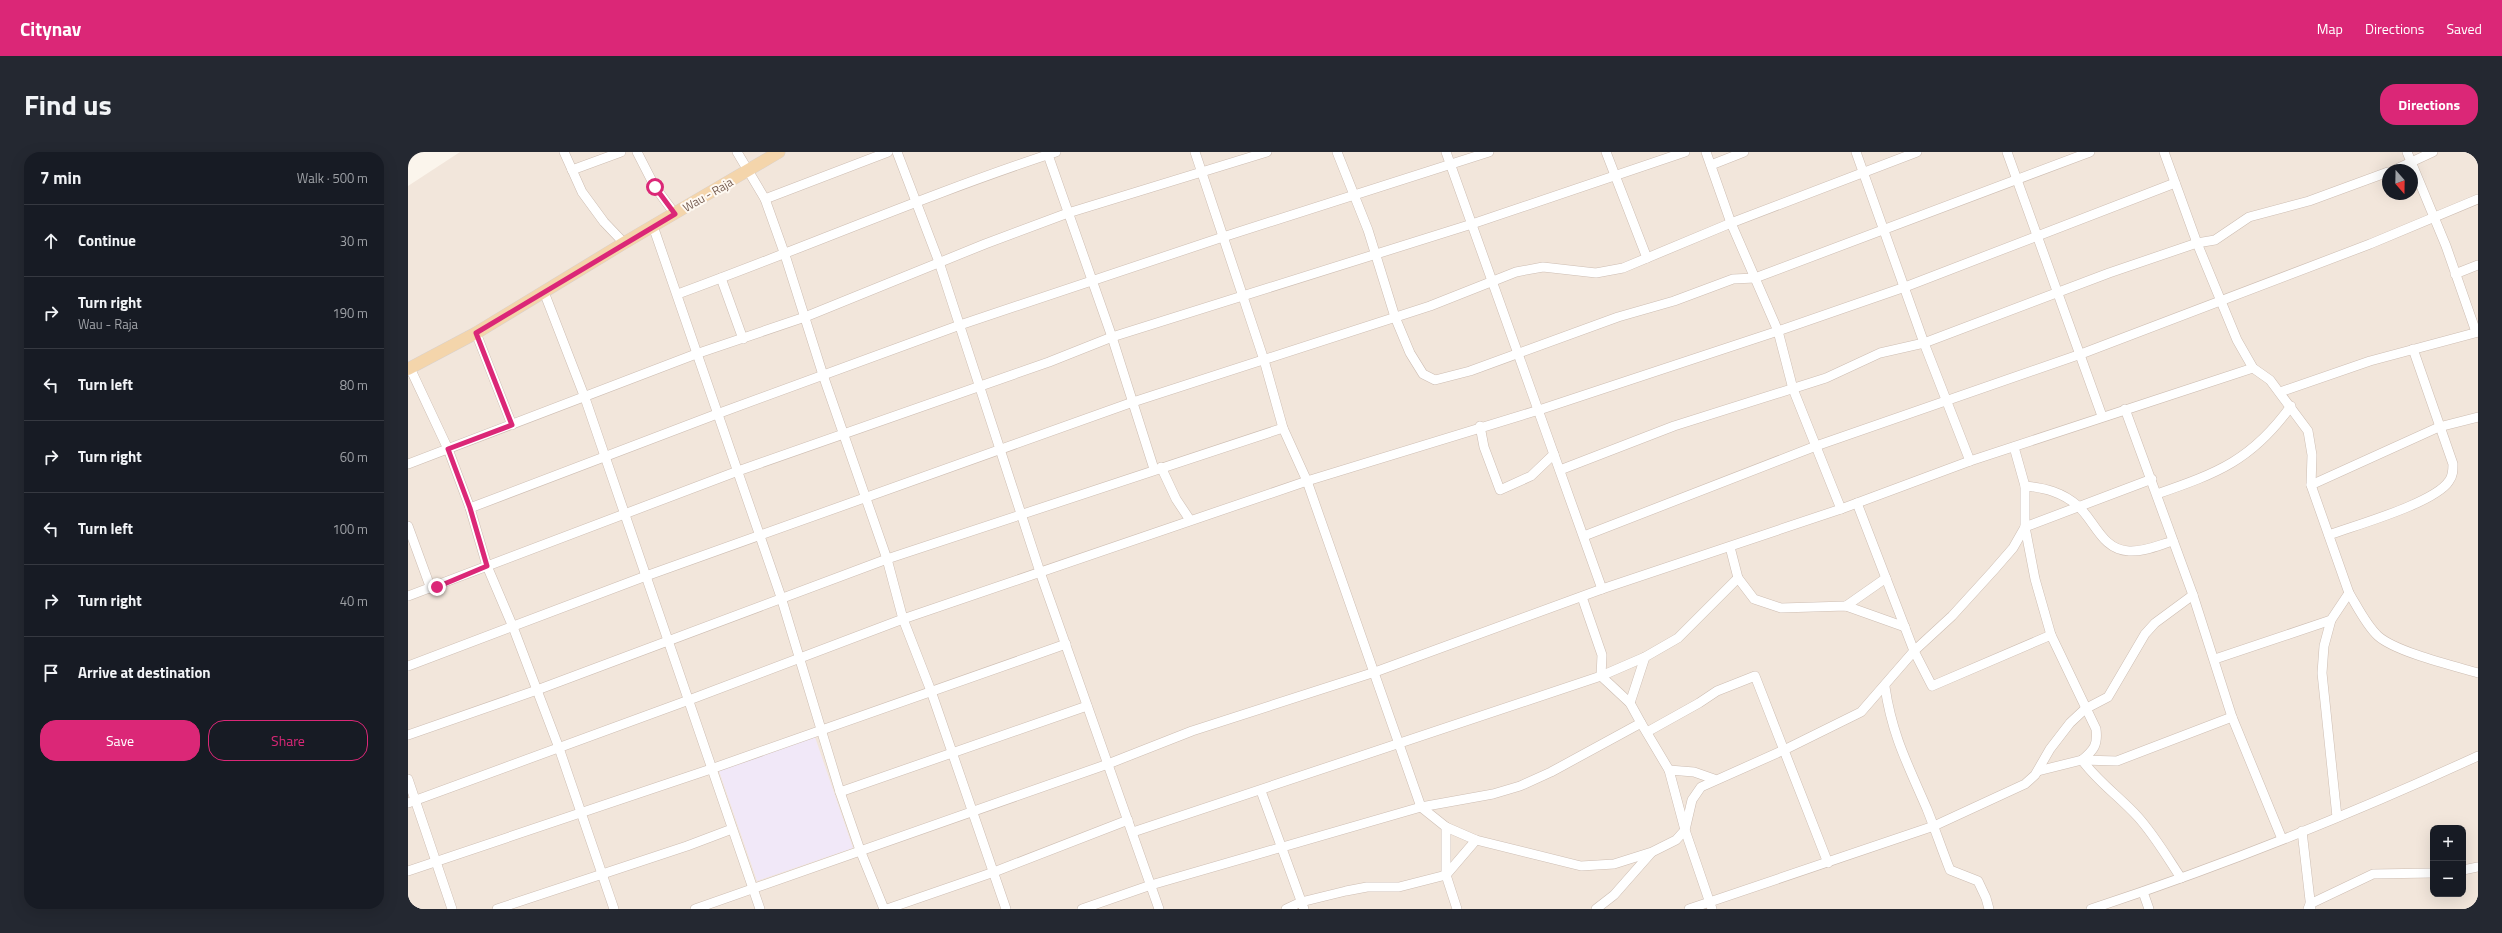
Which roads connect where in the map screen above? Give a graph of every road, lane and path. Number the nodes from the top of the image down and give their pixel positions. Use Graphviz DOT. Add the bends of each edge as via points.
graph roads {
  1 [pos="564,152"];
  2 [pos="621,152"];
  3 [pos="737,152"];
  4 [pos="780,152"];
  5 [pos="888,152"];
  6 [pos="896,152"];
  7 [pos="1195,152"];
  8 [pos="1267,152"];
  9 [pos="1337,152"];
  10 [pos="1446,152"];
  11 [pos="1489,152"];
  12 [pos="1606,152"];
  13 [pos="1685,152"];
  14 [pos="1706,152"];
  15 [pos="1744,152"];
  16 [pos="1856,152"];
  17 [pos="1917,152"];
  18 [pos="2007,152"];
  19 [pos="2090,152"];
  20 [pos="2164,152"];
  21 [pos="2407,152"];
  22 [pos="2433,152"];
  23 [pos="640,153"];
  24 [pos="1050,153"];
  25 [pos="2410,162"];
  26 [pos="2406,164"];
  27 [pos="1451,165"];
  28 [pos="1711,165"];
  29 [pos="572,170"];
  30 [pos="748,171"];
  31 [pos="1202,172"];
  32 [pos="1863,173"];
  33 [pos="2382,174"];
  34 [pos="1615,176"];
  35 [pos="2017,179"];
  36 [pos="2175,183"];
  37 [pos="1354,196"];
  38 [pos="765,199"];
  39 [pos="2478,199"];
  40 [pos="916,204"];
  41 [pos="1068,213"];
  42 [pos="675,214"];
  43 [pos="2432,218"];
  44 [pos="1731,223"];
  45 [pos="1472,224"];
  46 [pos="653,226"];
  47 [pos="1884,229"];
  48 [pos="1223,237"];
  49 [pos="2038,237"];
  50 [pos="624,242"];
  51 [pos="2197,243"];
  52 [pos="1376,253"];
  53 [pos="785,255"];
  54 [pos="1647,258"];
  55 [pos="938,262"];
  56 [pos="2478,265"];
  57 [pos="2456,274"];
  58 [pos="721,278"];
  59 [pos="1755,278"];
  60 [pos="1492,279"];
  61 [pos="1091,281"];
  62 [pos="1905,287"];
  63 [pos="544,292"];
  64 [pos="678,294"];
  65 [pos="2058,294"];
  66 [pos="1243,296"];
  67 [pos="2221,301"];
  68 [pos="805,317"];
  69 [pos="1395,317"];
  70 [pos="960,325"];
  71 [pos="1778,331"];
  72 [pos="2477,332"];
  73 [pos="476,333"];
  74 [pos="1112,337"];
  75 [pos="743,339"];
  76 [pos="1924,343"];
  77 [pos="2413,349"];
  78 [pos="696,354"];
  79 [pos="1518,354"];
  80 [pos="2081,354"];
  81 [pos="1264,360"];
  82 [pos="409,368"];
  83 [pos="2253,368"];
  84 [pos="823,375"];
  85 [pos="980,386"];
  86 [pos="1793,389"];
  87 [pos="2280,392"];
  88 [pos="585,398"];
  89 [pos="1132,402"];
  90 [pos="1947,402"];
  91 [pos="2290,406"];
  92 [pos="1539,410"];
  93 [pos="2125,410"];
  94 [pos="717,414"];
  95 [pos="2102,416"];
  96 [pos="2478,417"];
  97 [pos="512,425"];
  98 [pos="1480,426"];
  99 [pos="2439,427"];
  100 [pos="1282,428"];
  101 [pos="843,435"];
  102 [pos="1816,446"];
  103 [pos="2014,447"];
  104 [pos="448,449"];
  105 [pos="1001,449"];
  106 [pos="1554,454"];
  107 [pos="605,457"];
  108 [pos="1970,461"];
  109 [pos="408,464"];
  110 [pos="1158,468"];
  111 [pos="1560,470"];
  112 [pos="738,472"];
  113 [pos="2152,479"];
  114 [pos="1307,481"];
  115 [pos="2312,485"];
  116 [pos="2025,486"];
  117 [pos="2157,494"];
  118 [pos="865,497"];
  119 [pos="1857,503"];
  120 [pos="2079,506"];
  121 [pos="470,508"];
  122 [pos="1841,509"];
  123 [pos="625,515"];
  124 [pos="1022,515"];
  125 [pos="1190,520"];
  126 [pos="408,526"];
  127 [pos="2025,527"];
  128 [pos="2329,535"];
  129 [pos="1584,536"];
  130 [pos="759,537"];
  131 [pos="2173,541"];
  132 [pos="1730,547"];
  133 [pos="887,559"];
  134 [pos="487,566"];
  135 [pos="1040,572"];
  136 [pos="646,576"];
  137 [pos="1738,578"];
  138 [pos="1886,578"];
  139 [pos="431,589"];
  140 [pos="1602,590"];
  141 [pos="2349,593"];
  142 [pos="2193,595"];
  143 [pos="408,596"];
  144 [pos="781,597"];
  145 [pos="1582,597"];
  146 [pos="1846,606"];
  147 [pos="903,619"];
  148 [pos="2331,620"];
  149 [pos="514,627"];
  150 [pos="1905,627"];
  151 [pos="2051,635"];
  152 [pos="668,640"];
  153 [pos="1066,644"];
  154 [pos="1914,651"];
  155 [pos="1645,657"];
  156 [pos="799,658"];
  157 [pos="2214,659"];
  158 [pos="408,666"];
  159 [pos="1375,672"];
  160 [pos="2478,673"];
  161 [pos="1602,676"];
  162 [pos="1885,687"];
  163 [pos="537,690"];
  164 [pos="931,691"];
  165 [pos="689,700"];
  166 [pos="1630,703"];
  167 [pos="1087,706"];
  168 [pos="2085,709"];
  169 [pos="2232,716"];
  170 [pos="1641,723"];
  171 [pos="821,729"];
  172 [pos="1647,732"];
  173 [pos="408,735"];
  174 [pos="1399,742"];
  175 [pos="559,748"];
  176 [pos="1784,750"];
  177 [pos="952,752"];
  178 [pos="2478,756"];
  179 [pos="2082,760"];
  180 [pos="1108,764"];
  181 [pos="711,769"];
  182 [pos="1669,770"];
  183 [pos="2038,771"];
  184 [pos="408,779"];
  185 [pos="1714,780"];
  186 [pos="1261,791"];
  187 [pos="840,792"];
  188 [pos="412,801"];
  189 [pos="1421,807"];
  190 [pos="972,811"];
  191 [pos="580,813"];
  192 [pos="2337,817"];
  193 [pos="1128,820"];
  194 [pos="1934,826"];
  195 [pos="1446,827"];
  196 [pos="732,829"];
  197 [pos="1685,830"];
  198 [pos="2302,831"];
  199 [pos="1133,832"];
  200 [pos="2282,839"];
  201 [pos="1476,840"];
  202 [pos="1281,847"];
  203 [pos="860,850"];
  204 [pos="1652,852"];
  205 [pos="437,861"];
  206 [pos="1828,863"];
  207 [pos="2478,867"];
  208 [pos="2466,869"];
  209 [pos="408,871"];
  210 [pos="994,872"];
  211 [pos="2430,873"];
  212 [pos="601,874"];
  213 [pos="1446,875"];
  214 [pos="2181,878"];
  215 [pos="1151,885"];
  216 [pos="755,889"];
  217 [pos="2143,892"];
  218 [pos="1302,905"];
  219 [pos="1711,906"];
  220 [pos="2310,907"];
  221 [pos="452,909"];
  222 [pos="497,909"];
  223 [pos="614,909"];
  224 [pos="695,909"];
  225 [pos="760,909"];
  226 [pos="884,909"];
  227 [pos="887,909"];
  228 [pos="1006,909"];
  229 [pos="1082,909"];
  230 [pos="1159,909"];
  231 [pos="1286,909"];
  232 [pos="1458,909"];
  233 [pos="1596,909"];
  234 [pos="1689,909"];
  235 [pos="1989,909"];
  236 [pos="2090,909"];
  237 [pos="2149,909"];
  1 -- 29 [label="street"];
  2 -- 29 [label="street"];
  3 -- 30 [label="street"];
  4 -- 30 [label="main road, Wau - Raja"];
  5 -- 38 [label="street"];
  6 -- 40 [label="street"];
  7 -- 31 [label="street"];
  8 -- 31 [label="street"];
  9 -- 37 [label="street"];
  10 -- 27 [label="street"];
  11 -- 27 [label="street"];
  12 -- 34 [label="street"];
  13 -- 34 [label="street"];
  14 -- 28 [label="street"];
  15 -- 28 [label="street"];
  16 -- 32 [label="street"];
  17 -- 32 [label="street"];
  18 -- 35 [label="street"];
  19 -- 35 [label="street"];
  20 -- 36 [label="street"];
  21 -- 25 [label="street"];
  22 -- 25 [label="street"];
  23 -- 42 [label="street" via="655,187"];
  24 -- 40 [label="street"];
  24 -- 41 [label="street"];
  25 -- 26 [label="street"];
  25 -- 43 [label="street"];
  27 -- 37 [label="street"];
  27 -- 45 [label="street"];
  28 -- 44 [label="street"];
  29 -- 50 [label="street" via="582,192 604,222"];
  30 -- 38 [label="street"];
  30 -- 42 [label="main road, Wau - Raja"];
  31 -- 41 [label="street"];
  31 -- 48 [label="street"];
  32 -- 44 [label="street"];
  32 -- 47 [label="street"];
  33 -- 51 [label="street" via="2309,201 2249,218 2215,240"];
  34 -- 45 [label="street"];
  34 -- 54 [label="street"];
  35 -- 47 [label="street"];
  35 -- 49 [label="street"];
  36 -- 49 [label="street"];
  36 -- 51 [label="street"];
  37 -- 48 [label="street"];
  37 -- 52 [label="street"];
  38 -- 53 [label="street"];
  39 -- 43 [label="street"];
  40 -- 53 [label="street"];
  40 -- 55 [label="street"];
  41 -- 55 [label="street"];
  41 -- 61 [label="street"];
  42 -- 46 [label="main road, Wau - Raja"];
  43 -- 57 [label="street"];
  43 -- 67 [label="street"];
  44 -- 54 [label="street"];
  44 -- 59 [label="street"];
  45 -- 52 [label="street"];
  45 -- 60 [label="street"];
  46 -- 50 [label="main road, Wau - Raja"];
  46 -- 64 [label="street"];
  47 -- 59 [label="street"];
  47 -- 62 [label="street"];
  48 -- 61 [label="street"];
  48 -- 66 [label="street"];
  49 -- 62 [label="street"];
  49 -- 65 [label="street"];
  50 -- 63 [label="main road, Wau - Raja"];
  51 -- 65 [label="street"];
  51 -- 67 [label="street"];
  52 -- 66 [label="street"];
  52 -- 69 [label="street"];
  53 -- 58 [label="street"];
  53 -- 68 [label="street"];
  54 -- 60 [label="street" via="1623,268 1596,273 1543,267"];
  55 -- 68 [label="street"];
  55 -- 70 [label="street"];
  56 -- 57 [label="street"];
  57 -- 72 [label="street"];
  58 -- 64 [label="street"];
  58 -- 75 [label="street"];
  59 -- 71 [label="street"];
  59 -- 79 [label="street" via="1727,282 1618,317"];
  60 -- 69 [label="street" via="1430,306"];
  60 -- 79 [label="street"];
  61 -- 70 [label="street"];
  61 -- 74 [label="street"];
  62 -- 71 [label="street"];
  62 -- 76 [label="street"];
  63 -- 73 [label="main road, Wau - Raja"];
  63 -- 88 [label="street"];
  64 -- 78 [label="street"];
  65 -- 76 [label="street"];
  65 -- 80 [label="street"];
  66 -- 74 [label="street"];
  66 -- 81 [label="street"];
  67 -- 80 [label="street"];
  67 -- 83 [label="street" via="2237,340"];
  68 -- 75 [label="street"];
  68 -- 84 [label="street"];
  69 -- 79 [label="street" via="1417,368 1435,380"];
  69 -- 81 [label="street"];
  70 -- 84 [label="street"];
  70 -- 85 [label="street"];
  71 -- 86 [label="street"];
  71 -- 92 [label="street"];
  72 -- 77 [label="street"];
  73 -- 82 [label="main road, Wau - Raja"];
  73 -- 97 [label="street"];
  74 -- 85 [label="street"];
  74 -- 89 [label="street"];
  75 -- 78 [label="street"];
  76 -- 86 [label="street" via="1880,353 1826,378"];
  76 -- 90 [label="street"];
  77 -- 87 [label="street"];
  77 -- 99 [label="street"];
  78 -- 88 [label="street"];
  78 -- 94 [label="street"];
  79 -- 92 [label="street"];
  80 -- 90 [label="street"];
  80 -- 95 [label="street"];
  81 -- 89 [label="street"];
  81 -- 100 [label="street"];
  82 -- 104 [label="street"];
  83 -- 87 [label="street" via="2270,380"];
  83 -- 93 [label="street"];
  84 -- 94 [label="street"];
  84 -- 101 [label="street"];
  85 -- 101 [label="street"];
  85 -- 105 [label="street"];
  86 -- 102 [label="street"];
  86 -- 111 [label="street" via="1674,426"];
  87 -- 91 [label="street"];
  88 -- 97 [label="street"];
  88 -- 107 [label="street"];
  89 -- 105 [label="street"];
  89 -- 110 [label="street"];
  90 -- 102 [label="street"];
  90 -- 108 [label="street"];
  91 -- 115 [label="street" via="2308,431 2312,455"];
  91 -- 117 [label="street" via="2241,459 2219,471"];
  92 -- 98 [label="street"];
  92 -- 106 [label="street"];
  93 -- 95 [label="street"];
  93 -- 113 [label="street"];
  94 -- 107 [label="street"];
  94 -- 112 [label="street"];
  95 -- 103 [label="street"];
  96 -- 99 [label="street"];
  97 -- 104 [label="street"];
  98 -- 106 [label="street" via="1484,448 1500,490 1531,476"];
  98 -- 114 [label="street"];
  99 -- 115 [label="street"];
  99 -- 128 [label="street" via="2453,464 2453,474 2441,490 2424,500"];
  100 -- 110 [label="street"];
  100 -- 114 [label="street"];
  101 -- 112 [label="street"];
  101 -- 118 [label="street"];
  102 -- 122 [label="street"];
  102 -- 129 [label="street"];
  103 -- 108 [label="street"];
  103 -- 116 [label="street"];
  104 -- 109 [label="street"];
  104 -- 121 [label="street"];
  105 -- 118 [label="street"];
  105 -- 124 [label="street"];
  106 -- 111 [label="street"];
  107 -- 121 [label="street"];
  107 -- 123 [label="street"];
  108 -- 119 [label="street"];
  110 -- 124 [label="street"];
  110 -- 125 [label="street"];
  111 -- 129 [label="street"];
  112 -- 123 [label="street"];
  112 -- 130 [label="street"];
  113 -- 117 [label="street"];
  113 -- 120 [label="street"];
  114 -- 125 [label="street"];
  114 -- 159 [label="street"];
  115 -- 128 [label="street"];
  116 -- 120 [label="street" via="2048,489"];
  116 -- 127 [label="street"];
  117 -- 131 [label="street"];
  118 -- 130 [label="street"];
  118 -- 133 [label="street"];
  119 -- 122 [label="street"];
  119 -- 138 [label="street"];
  120 -- 127 [label="street"];
  120 -- 131 [label="street" via="2095,528 2118,549 2144,550"];
  121 -- 134 [label="street"];
  122 -- 132 [label="street"];
  123 -- 134 [label="street"];
  123 -- 136 [label="street"];
  124 -- 133 [label="street"];
  124 -- 135 [label="street"];
  125 -- 135 [label="street"];
  126 -- 139 [label="street"];
  127 -- 151 [label="street" via="2035,579"];
  127 -- 154 [label="street" via="2013,548 1994,572"];
  128 -- 141 [label="street"];
  129 -- 140 [label="street"];
  130 -- 136 [label="street"];
  130 -- 144 [label="street"];
  131 -- 142 [label="street"];
  132 -- 137 [label="street"];
  132 -- 140 [label="street"];
  133 -- 144 [label="street"];
  133 -- 147 [label="street"];
  134 -- 139 [label="street"];
  134 -- 149 [label="street"];
  135 -- 147 [label="street"];
  135 -- 153 [label="street"];
  136 -- 149 [label="street"];
  136 -- 152 [label="street"];
  137 -- 146 [label="street" via="1754,599 1781,608"];
  137 -- 155 [label="street" via="1678,638"];
  138 -- 146 [label="street"];
  138 -- 150 [label="street"];
  139 -- 143 [label="street"];
  140 -- 145 [label="street"];
  141 -- 148 [label="street"];
  141 -- 160 [label="street" via="2374,632 2383,639 2413,652"];
  142 -- 157 [label="street"];
  142 -- 168 [label="street" via="2156,623 2134,651 2108,697"];
  144 -- 152 [label="street"];
  144 -- 156 [label="street"];
  145 -- 159 [label="street"];
  145 -- 161 [label="street" via="1602,655"];
  146 -- 150 [label="street"];
  147 -- 156 [label="street"];
  147 -- 164 [label="street"];
  148 -- 157 [label="street"];
  148 -- 192 [label="street" via="2324,646 2322,673"];
  149 -- 158 [label="street"];
  149 -- 163 [label="street"];
  150 -- 154 [label="street"];
  151 -- 154 [label="street" via="1932,686"];
  151 -- 168 [label="street"];
  152 -- 163 [label="street"];
  152 -- 165 [label="street"];
  153 -- 164 [label="street"];
  153 -- 167 [label="street"];
  154 -- 162 [label="street"];
  155 -- 161 [label="street"];
  155 -- 166 [label="street"];
  156 -- 165 [label="street"];
  156 -- 171 [label="street"];
  157 -- 169 [label="street"];
  159 -- 174 [label="street"];
  159 -- 180 [label="street" via="1192,731"];
  161 -- 166 [label="street"];
  161 -- 174 [label="street"];
  162 -- 176 [label="street" via="1854,717"];
  162 -- 194 [label="street" via="1889,715 1898,743"];
  163 -- 173 [label="street"];
  163 -- 175 [label="street"];
  164 -- 171 [label="street"];
  164 -- 177 [label="street"];
  165 -- 175 [label="street"];
  165 -- 181 [label="street"];
  166 -- 170 [label="street"];
  167 -- 177 [label="street"];
  167 -- 180 [label="street"];
  168 -- 179 [label="street" via="2096,729 2097,746"];
  168 -- 183 [label="street" via="2050,749"];
  169 -- 179 [label="street" via="2117,760"];
  169 -- 200 [label="street"];
  170 -- 172 [label="street"];
  170 -- 189 [label="street" via="1520,786 1493,794"];
  171 -- 181 [label="street"];
  171 -- 187 [label="street"];
  172 -- 176 [label="street" via="1717,691 1756,676"];
  172 -- 182 [label="street"];
  174 -- 186 [label="street"];
  174 -- 189 [label="street"];
  175 -- 188 [label="street"];
  175 -- 191 [label="street"];
  176 -- 185 [label="street"];
  176 -- 206 [label="street"];
  177 -- 187 [label="street"];
  177 -- 190 [label="street"];
  178 -- 192 [label="street" via="2399,793"];
  179 -- 183 [label="street"];
  179 -- 214 [label="street" via="2096,779 2154,835"];
  180 -- 190 [label="street"];
  180 -- 193 [label="street"];
  181 -- 191 [label="street"];
  181 -- 196 [label="street"];
  182 -- 185 [label="street" via="1694,772"];
  182 -- 197 [label="street"];
  183 -- 194 [label="street" via="2025,784 2011,792"];
  184 -- 188 [label="street"];
  185 -- 197 [label="street" via="1702,787 1692,800"];
  186 -- 199 [label="street"];
  186 -- 202 [label="street"];
  187 -- 203 [label="street"];
  188 -- 205 [label="street"];
  189 -- 195 [label="street"];
  189 -- 202 [label="street"];
  190 -- 203 [label="street"];
  190 -- 210 [label="street"];
  191 -- 205 [label="street"];
  191 -- 212 [label="street"];
  192 -- 198 [label="street"];
  193 -- 199 [label="street"];
  193 -- 210 [label="street"];
  194 -- 206 [label="street"];
  194 -- 235 [label="street" via="1950,870 1978,881"];
  195 -- 201 [label="street"];
  195 -- 213 [label="street"];
  196 -- 212 [label="street"];
  196 -- 216 [label="street"];
  197 -- 204 [label="street" via="1676,840"];
  197 -- 219 [label="street"];
  198 -- 200 [label="street"];
  198 -- 220 [label="street"];
  199 -- 215 [label="street"];
  200 -- 214 [label="street"];
  201 -- 204 [label="street" via="1581,866 1614,864"];
  201 -- 213 [label="street"];
  202 -- 215 [label="street"];
  202 -- 218 [label="street"];
  203 -- 216 [label="street"];
  203 -- 226 [label="street"];
  204 -- 233 [label="street" via="1614,895"];
  205 -- 209 [label="street"];
  205 -- 221 [label="street"];
  206 -- 219 [label="street"];
  207 -- 208 [label="street"];
  210 -- 227 [label="street"];
  210 -- 228 [label="street"];
  211 -- 220 [label="street" via="2373,874"];
  212 -- 222 [label="street"];
  212 -- 223 [label="street"];
  213 -- 218 [label="street" via="1399,887 1367,887"];
  213 -- 232 [label="street"];
  214 -- 217 [label="street"];
  215 -- 229 [label="street"];
  215 -- 230 [label="street"];
  216 -- 224 [label="street"];
  216 -- 225 [label="street"];
  217 -- 236 [label="street"];
  217 -- 237 [label="street"];
  218 -- 231 [label="street"];
  219 -- 234 [label="street"];
}
